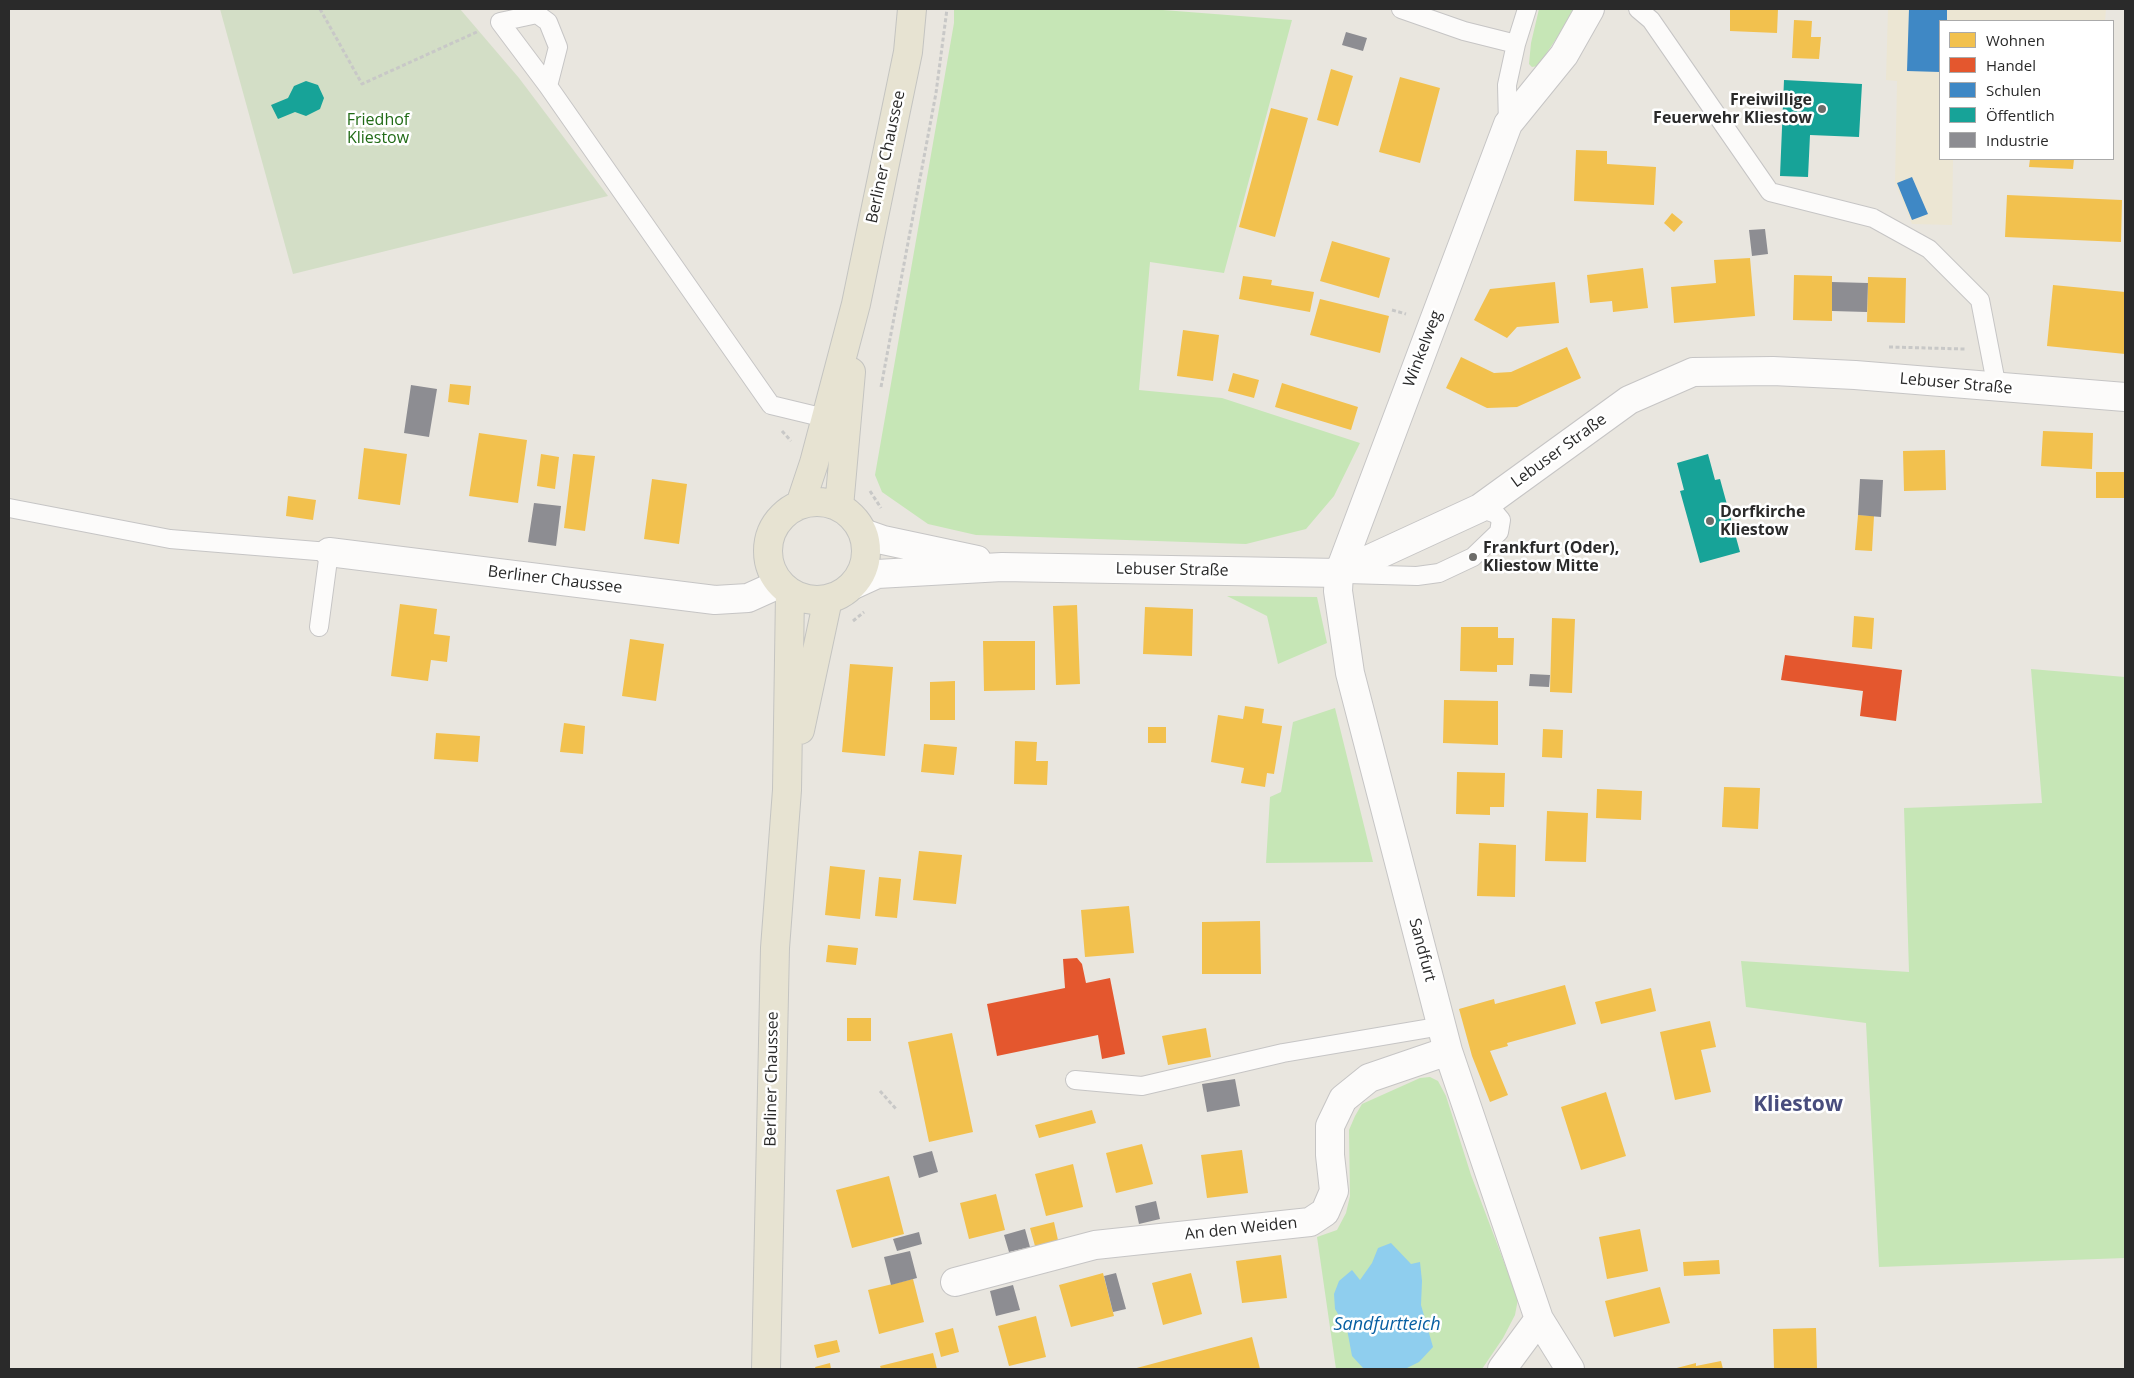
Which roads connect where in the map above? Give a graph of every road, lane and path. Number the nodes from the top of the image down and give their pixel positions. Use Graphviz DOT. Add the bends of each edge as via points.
graph roads {
  1 [pos="320,9"];
  2 [pos="912,9"];
  3 [pos="947,9"];
  4 [pos="1400,9"];
  5 [pos="1527,9"];
  6 [pos="1590,9"];
  7 [pos="1638,9"];
  8 [pos="500,22"];
  9 [pos="1516,44"];
  10 [pos="548,86"];
  11 [pos="1508,124"];
  12 [pos="856,304"];
  13 [pos="1997,388"];
  14 [pos="880,391"];
  15 [pos="2125,398"];
  16 [pos="825,418"];
  17 [pos="865,483"];
  18 [pos="800,505"];
  19 [pos="840,507"];
  20 [pos="9,508"];
  21 [pos="1480,508"];
  22 [pos="886,513"];
  23 [pos="862,532"];
  24 [pos="329,552"];
  25 [pos="1002,567"];
  26 [pos="1339,573"];
  27 [pos="853,585"];
  28 [pos="785,588"];
  29 [pos="828,600"];
  30 [pos="867,610"];
  31 [pos="847,626"];
  32 [pos="319,627"];
  33 [pos="787,790"];
  34 [pos="1445,1038"];
  35 [pos="1075,1080"];
  36 [pos="880,1091"];
  37 [pos="896,1110"];
  38 [pos="955,1282"];
  39 [pos="1540,1319"];
  40 [pos="766,1369"];
  41 [pos="1502,1369"];
  42 [pos="1570,1369"];
  1 -- 8 [label="path" via="362,84"];
  2 -- 12 [label="main road, Berliner Chaussee" via="908,52"];
  3 -- 14 [label="path" via="936,93"];
  4 -- 9 [label="lane" via="1464,31"];
  5 -- 9 [label="lane, Winkelweg"];
  6 -- 11 [label="street, Winkelweg" via="1564,55"];
  7 -- 13 [label="lane" via="1651,20 1770,192 1873,218 1929,248 1980,300"];
  8 -- 10 [label="lane"];
  8 -- 10 [label="lane" via="536,14 548,22 558,47"];
  9 -- 11 [label="lane, Winkelweg" via="1507,85"];
  10 -- 16 [label="lane" via="771,405"];
  11 -- 26 [label="street, Winkelweg"];
  12 -- 16 [label="main road, Berliner Chaussee"];
  12 -- 19 [label="main road, Berliner Chaussee"];
  13 -- 15 [label="street, Lebuser Straße"];
  13 -- 21 [label="street, Lebuser Straße" via="1792,372 1693,372 1629,400"];
  16 -- 18 [label="main road, Berliner Chaussee"];
  17 -- 22 [label="path"];
  18 -- 19 [label="main road" via="814,502"];
  18 -- 28 [label="main road" via="778,520 768,545 772,572"];
  19 -- 23 [label="main road"];
  20 -- 24 [label="lane" via="170,539"];
  21 -- 26 [label="street, Lebuser Straße"];
  21 -- 26 [label="lane" via="1496,514 1501,520 1499,532 1473,557 1439,573 1417,576"];
  23 -- 25 [label="street, Lebuser Straße" via="883,540"];
  23 -- 27 [label="main road" via="866,560"];
  24 -- 28 [label="street, Berliner Chaussee" via="715,600 748,598"];
  24 -- 32 [label="lane"];
  25 -- 26 [label="street, Lebuser Straße"];
  25 -- 27 [label="street, Lebuser Straße" via="877,574"];
  26 -- 34 [label="street, Sandfurt" via="1338,591 1350,673"];
  27 -- 29 [label="main road"];
  28 -- 29 [label="main road" via="802,598"];
  28 -- 33 [label="main road, Berliner Chaussee"];
  29 -- 33 [label="main road, Berliner Chaussee"];
  30 -- 31 [label="path"];
  33 -- 40 [label="main road, Berliner Chaussee" via="775,948"];
  34 -- 35 [label="lane" via="1283,1052 1142,1086"];
  34 -- 38 [label="street, An den Weiden" via="1369,1078 1343,1099 1330,1126 1334,1191 1325,1212 1310,1222 1095,1245"];
  34 -- 39 [label="street, Sandfurt"];
  36 -- 37 [label="path"];
  39 -- 41 [label="street"];
  39 -- 42 [label="street, Sandfurt"];
}
